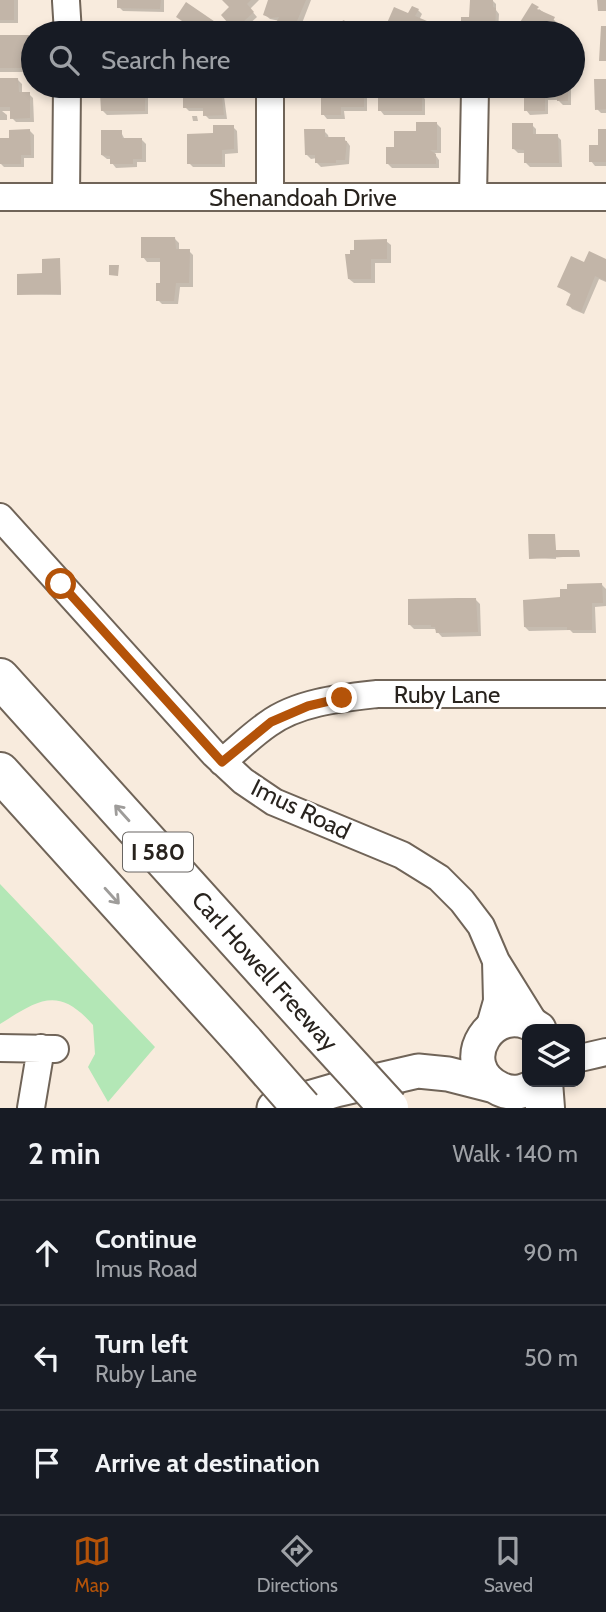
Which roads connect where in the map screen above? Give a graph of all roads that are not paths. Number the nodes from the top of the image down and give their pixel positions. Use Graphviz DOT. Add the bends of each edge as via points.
graph roads {
  1 [pos="66,1"];
  2 [pos="67,21"];
  3 [pos="67,98"];
  4 [pos="270,98"];
  5 [pos="475,98"];
  6 [pos="0,197"];
  7 [pos="66,197"];
  8 [pos="271,197"];
  9 [pos="473,197"];
  10 [pos="606,197"];
  11 [pos="0,517"];
  12 [pos="0,678"];
  13 [pos="606,694"];
  14 [pos="222,762"];
  15 [pos="0,772"];
  16 [pos="496,961"];
  17 [pos="530,1024"];
  18 [pos="535,1024"];
  19 [pos="487,1032"];
  20 [pos="585,1039"];
  21 [pos="606,1042"];
  22 [pos="0,1048"];
  23 [pos="606,1052"];
  24 [pos="585,1057"];
  25 [pos="418,1071"];
  26 [pos="491,1085"];
  27 [pos="532,1087"];
  28 [pos="543,1087"];
  29 [pos="31,1108"];
  30 [pos="274,1108"];
  31 [pos="302,1108"];
  32 [pos="389,1108"];
  33 [pos="545,1108"];
  1 -- 2 [label="street"];
  3 -- 7 [label="street"];
  4 -- 8 [label="street"];
  5 -- 9 [label="street"];
  6 -- 7 [label="street, Shenandoah Drive"];
  7 -- 8 [label="street, Shenandoah Drive"];
  8 -- 9 [label="street, Shenandoah Drive"];
  9 -- 10 [label="street, Shenandoah Drive"];
  11 -- 14 [label="street, Imus Road"];
  32 -- 12 [label="highway, Carl Howell Freeway / I 580, one-way, bridge"];
  13 -- 14 [label="street, Ruby Lane" via="342,698 271,722"];
  14 -- 16 [label="street, Imus Road" via="274,802 402,855 439,878 481,926"];
  15 -- 31 [label="highway, I 580, one-way, bridge"];
  16 -- 18 [label="street, Imus Road"];
  16 -- 19 [label="street, Imus Road" via="497,1001"];
  17 -- 19 [label="main road" via="505,1021"];
  19 -- 25 [label="main road"];
  19 -- 26 [label="main road" via="478,1061"];
  20 -- 21 [label="street"];
  22 -- 29 [label="street" via="48,1048"];
  23 -- 24 [label="street"];
  25 -- 26 [label="main road"];
  25 -- 30 [label="main road"];
  26 -- 27 [label="main road" via="506,1092"];
  28 -- 33 [label="highway"];
}
